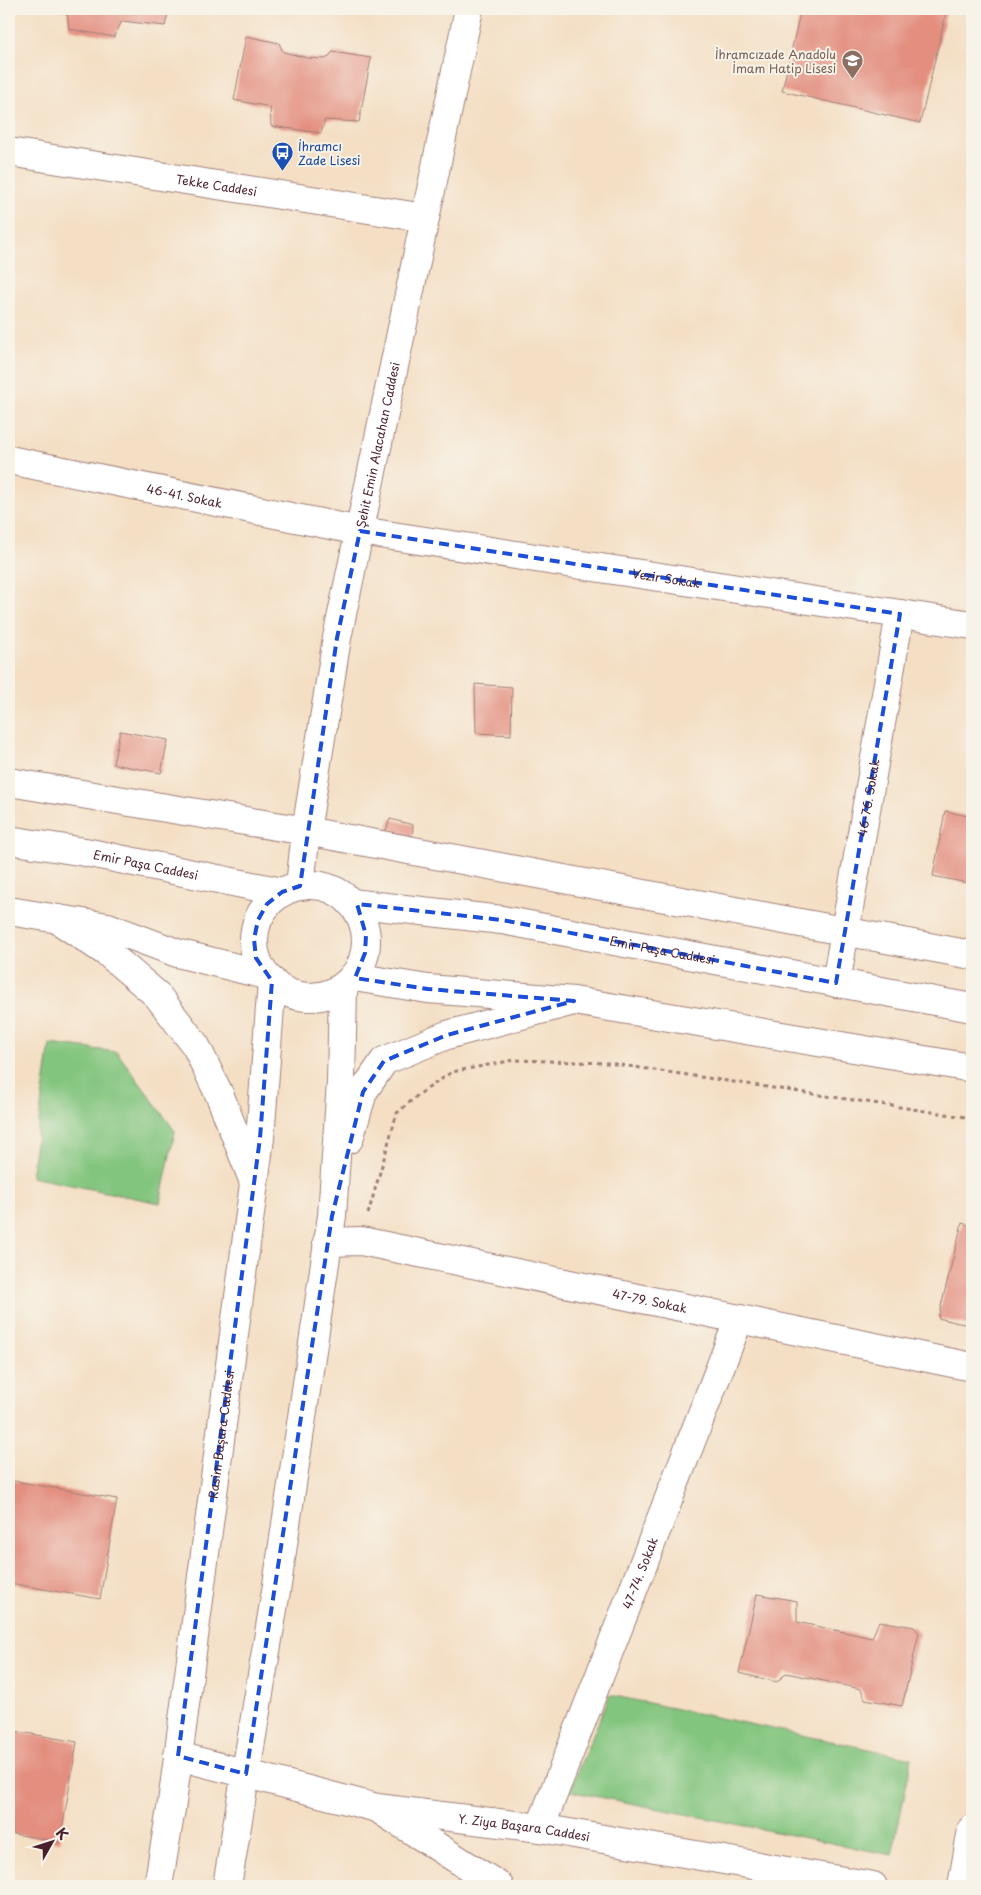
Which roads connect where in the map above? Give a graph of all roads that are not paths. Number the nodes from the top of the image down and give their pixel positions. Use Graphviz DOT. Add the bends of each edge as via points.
graph roads {
  1 [pos="469,9"];
  2 [pos="9,152"];
  3 [pos="425,218"];
  4 [pos="9,460"];
  5 [pos="360,531"];
  6 [pos="900,614"];
  7 [pos="972,625"];
  8 [pos="9,782"];
  9 [pos="306,831"];
  10 [pos="9,840"];
  11 [pos="291,889"];
  12 [pos="352,903"];
  13 [pos="9,911"];
  14 [pos="57,919"];
  15 [pos="844,931"];
  16 [pos="972,955"];
  17 [pos="268,978"];
  18 [pos="348,983"];
  19 [pos="836,983"];
  20 [pos="574,1001"];
  21 [pos="972,1008"];
  22 [pos="972,1068"];
  23 [pos="254,1182"];
  24 [pos="332,1216"];
  25 [pos="328,1242"];
  26 [pos="739,1319"];
  27 [pos="972,1367"];
  28 [pos="178,1756"];
  29 [pos="246,1774"];
  30 [pos="377,1808"];
  31 [pos="540,1828"];
  32 [pos="972,1829"];
  33 [pos="488,1883"];
  34 [pos="158,1886"];
  35 [pos="227,1886"];
  36 [pos="873,1886"];
  37 [pos="962,1886"];
  1 -- 3 [label="street, Şehit Emin Alacahan Caddesi"];
  2 -- 3 [label="street, Tekke Caddesi"];
  3 -- 5 [label="street, Şehit Emin Alacahan Caddesi"];
  4 -- 5 [label="street, 46-41. Sokak"];
  5 -- 6 [label="street, Vezir Sokak"];
  5 -- 9 [label="street, Şehit Emin Alacahan Caddesi" via="337,638"];
  6 -- 7 [label="street, Vezir Sokak"];
  6 -- 15 [label="street, 46-76. Sokak"];
  8 -- 9 [label="street"];
  9 -- 11 [label="street, Şehit Emin Alacahan Caddesi"];
  9 -- 15 [label="street"];
  10 -- 11 [label="street, Emir Paşa Caddesi"];
  11 -- 12 [label="street" via="319,886 337,892"];
  11 -- 17 [label="street" via="268,904 258,920 254,939 256,958"];
  12 -- 18 [label="street" via="366,935 365,953"];
  12 -- 19 [label="street, Emir Paşa Caddesi" via="502,920"];
  13 -- 14 [label="street"];
  14 -- 17 [label="street" via="108,927 177,953"];
  14 -- 23 [label="street" via="109,954 157,995 196,1046"];
  15 -- 16 [label="street"];
  15 -- 19 [label="street, 46-76. Sokak"];
  17 -- 18 [label="street" via="296,996 314,998 332,993"];
  17 -- 23 [label="street, Rasim Başara Caddesi" via="260,1138"];
  18 -- 20 [label="street"];
  18 -- 24 [label="street"];
  19 -- 21 [label="street, Emir Paşa Caddesi"];
  20 -- 22 [label="street"];
  20 -- 24 [label="street" via="447,1035 384,1062 362,1092"];
  23 -- 28 [label="street, Rasim Başara Caddesi"];
  24 -- 25 [label="street"];
  25 -- 26 [label="street, 47-79. Sokak" via="361,1241"];
  25 -- 29 [label="street"];
  26 -- 27 [label="street, 47-79. Sokak"];
  26 -- 31 [label="street, 47-74. Sokak"];
  28 -- 29 [label="street, Y. Ziya Başara Caddesi"];
  28 -- 34 [label="street, Rasim Başara Caddesi"];
  29 -- 30 [label="street, Y. Ziya Başara Caddesi"];
  29 -- 35 [label="street"];
  30 -- 31 [label="street, Y. Ziya Başara Caddesi"];
  30 -- 33 [label="street"];
  31 -- 36 [label="street, Y. Ziya Başara Caddesi"];
  32 -- 37 [label="street"];
}
